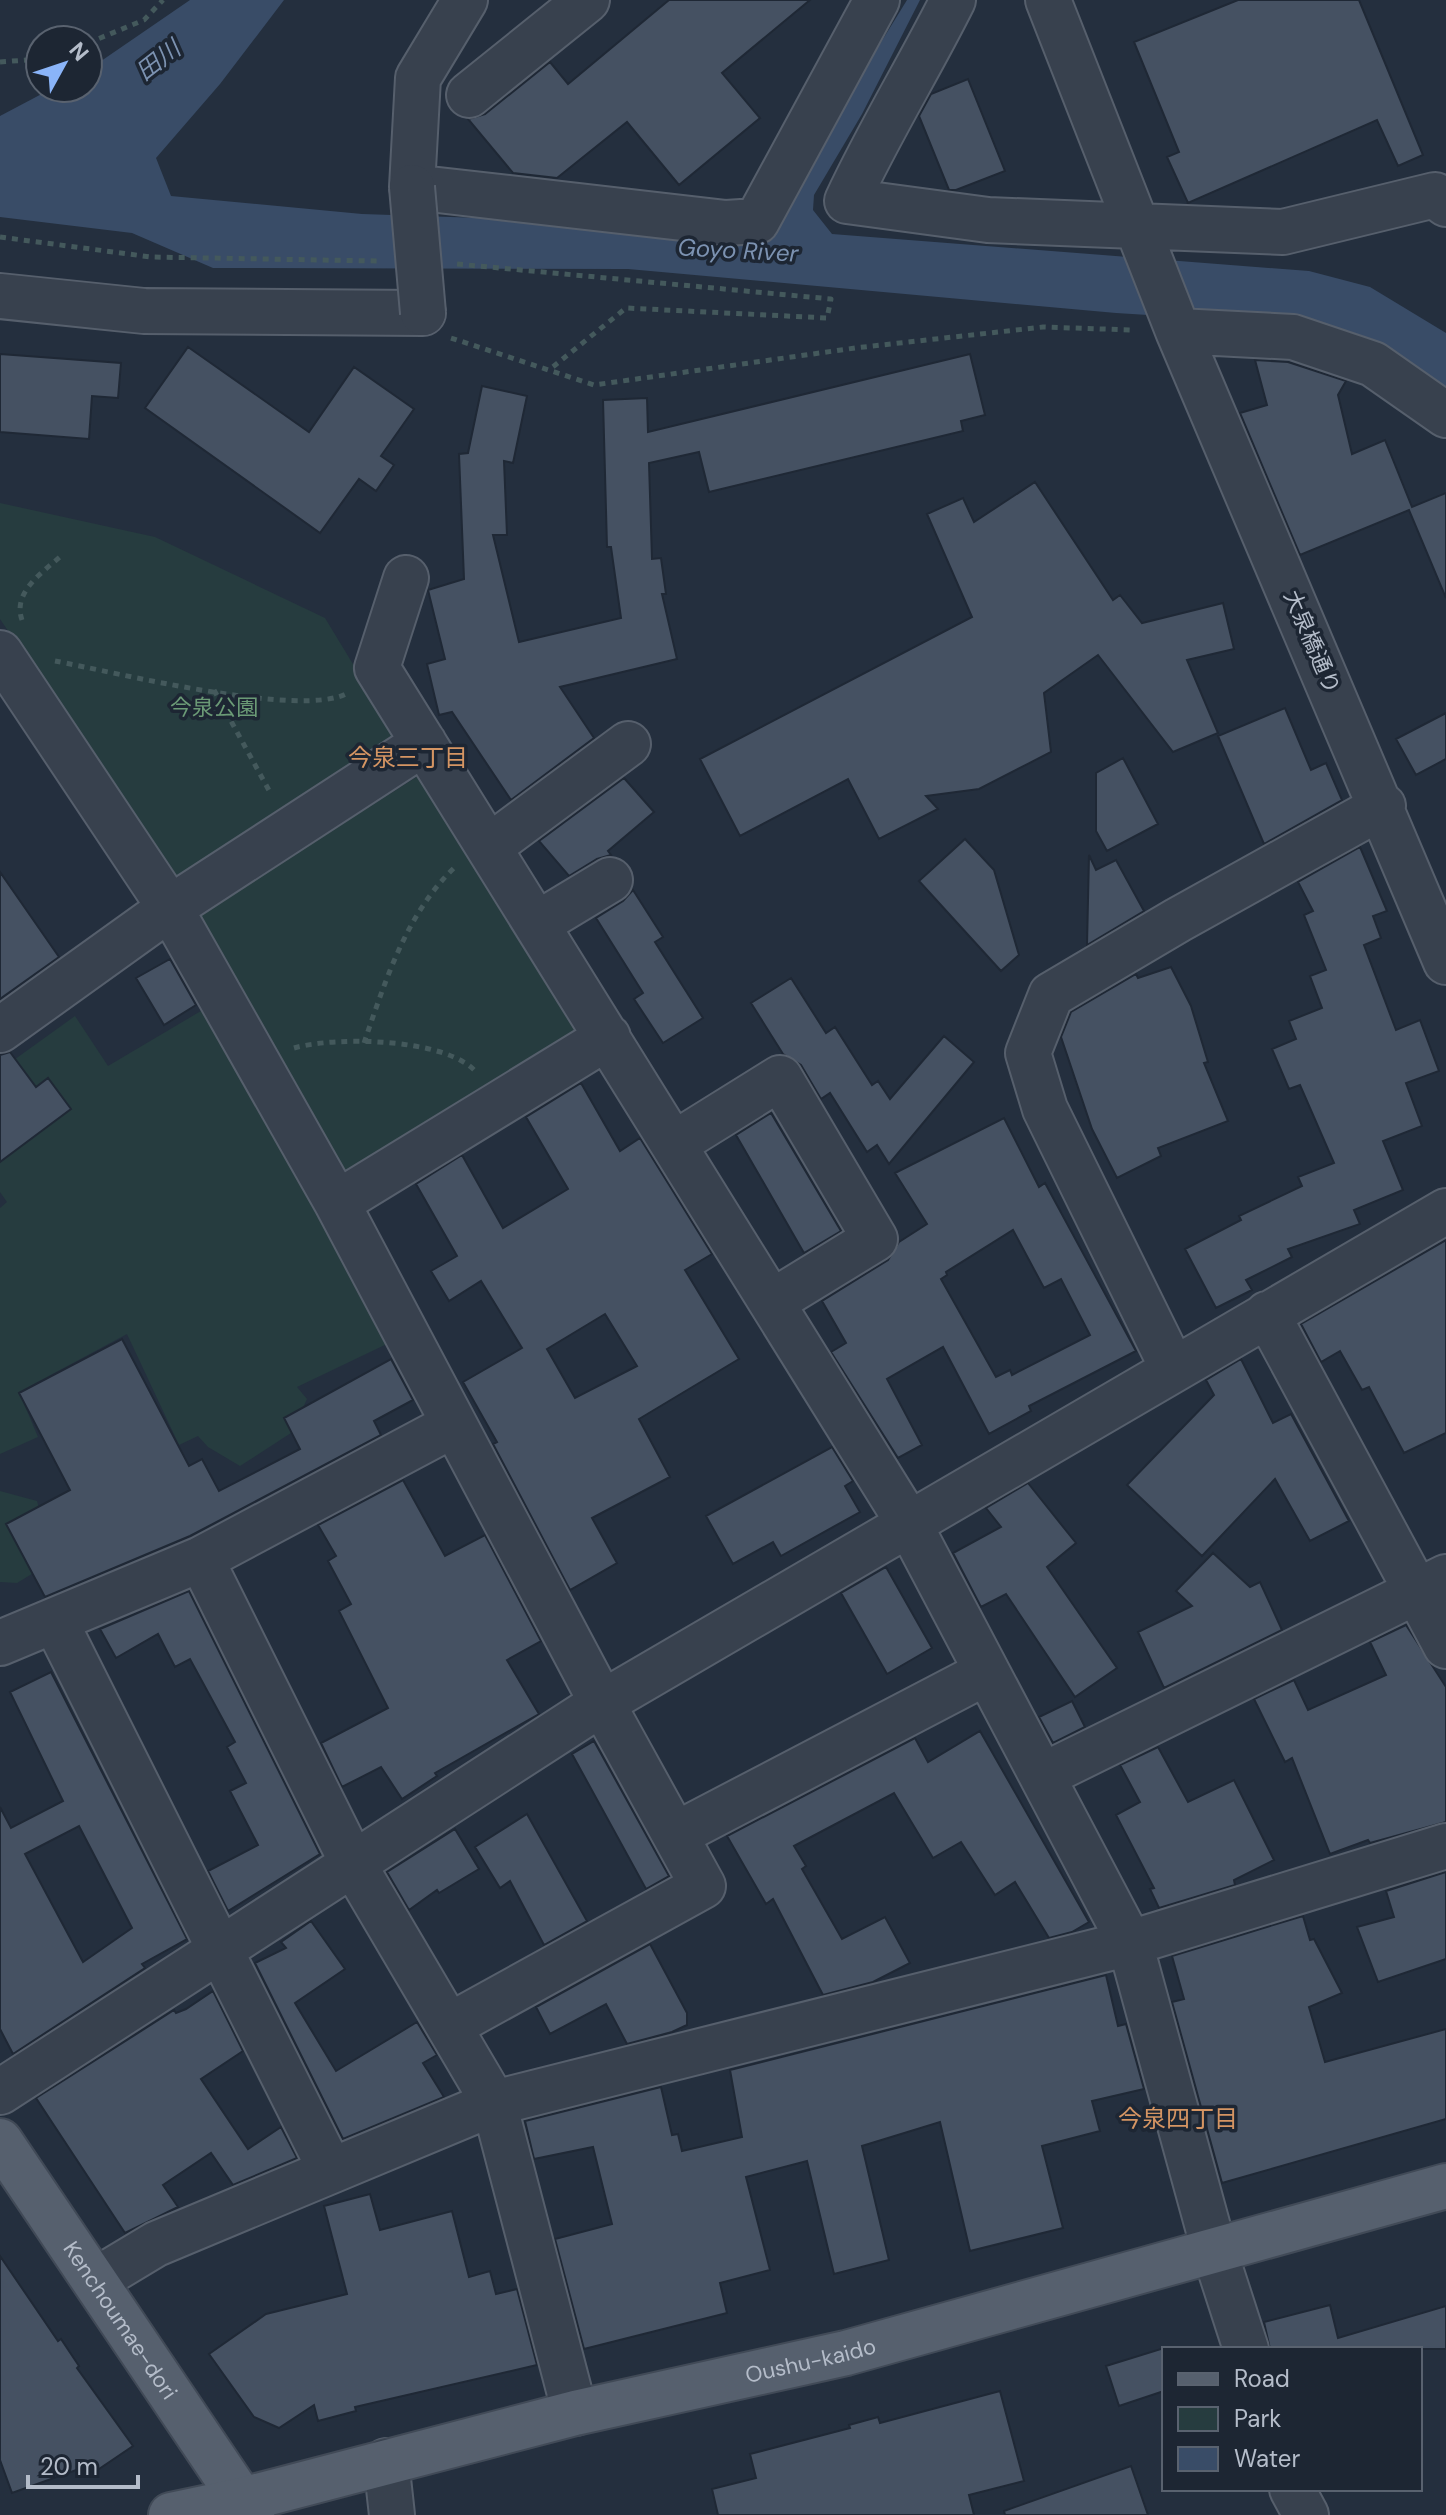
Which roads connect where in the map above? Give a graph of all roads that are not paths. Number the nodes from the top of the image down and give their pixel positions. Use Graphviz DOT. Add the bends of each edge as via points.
graph roads {
  1 [pos="465,0"];
  2 [pos="587,0"];
  3 [pos="877,0"];
  4 [pos="953,0"];
  5 [pos="1048,0"];
  6 [pos="469,95"];
  7 [pos="412,187"];
  8 [pos="1446,204"];
  9 [pos="1138,225"];
  10 [pos="0,296"];
  11 [pos="1177,328"];
  12 [pos="1446,415"];
  13 [pos="406,578"];
  14 [pos="12,658"];
  15 [pos="424,743"];
  16 [pos="628,744"];
  17 [pos="1383,806"];
  18 [pos="489,847"];
  19 [pos="610,880"];
  20 [pos="170,908"];
  21 [pos="537,924"];
  22 [pos="1446,962"];
  23 [pos="0,1030"];
  24 [pos="608,1037"];
  25 [pos="674,1144"];
  26 [pos="337,1203"];
  27 [pos="1446,1211"];
  28 [pos="772,1302"];
  29 [pos="1267,1314"];
  30 [pos="1173,1369"];
  31 [pos="453,1425"];
  32 [pos="908,1522"];
  33 [pos="201,1559"];
  34 [pos="1432,1584"];
  35 [pos="55,1621"];
  36 [pos="0,1643"];
  37 [pos="1446,1646"];
  38 [pos="987,1672"];
  39 [pos="602,1703"];
  40 [pos="1042,1776"];
  41 [pos="675,1835"];
  42 [pos="1446,1846"];
  43 [pos="352,1862"];
  44 [pos="1130,1943"];
  45 [pos="219,1949"];
  46 [pos="449,2026"];
  47 [pos="0,2092"];
  48 [pos="494,2103"];
  49 [pos="0,2141"];
  50 [pos="331,2171"];
  51 [pos="1446,2186"];
  52 [pos="1215,2253"];
  53 [pos="96,2280"];
  54 [pos="1245,2347"];
  55 [pos="575,2413"];
  56 [pos="386,2461"];
  57 [pos="1293,2491"];
  58 [pos="247,2508"];
  59 [pos="171,2515"];
  60 [pos="392,2515"];
  61 [pos="1306,2515"];
  1 -- 7 [label="street" via="418,78"];
  2 -- 6 [label="street"];
  3 -- 7 [label="street" via="757,221 726,223"];
  4 -- 9 [label="street" via="878,133 847,201 988,220"];
  5 -- 9 [label="street"];
  7 -- 10 [label="street, bridge" via="423,313 144,311"];
  8 -- 9 [label="street" via="1435,195 1283,232"];
  9 -- 11 [label="street, 大泉橋通り"];
  11 -- 12 [label="street" via="1293,337 1373,364"];
  11 -- 17 [label="street, 大泉橋通り"];
  13 -- 15 [label="street" via="377,668"];
  14 -- 20 [label="street"];
  15 -- 18 [label="street"];
  15 -- 20 [label="street"];
  16 -- 18 [label="street"];
  17 -- 22 [label="street, 大泉橋通り"];
  17 -- 30 [label="street" via="1051,995 1028,1053 1045,1109"];
  18 -- 21 [label="street"];
  19 -- 21 [label="street"];
  20 -- 23 [label="street"];
  20 -- 26 [label="street"];
  21 -- 24 [label="street"];
  24 -- 25 [label="street"];
  24 -- 26 [label="street"];
  25 -- 28 [label="street"];
  25 -- 28 [label="street" via="780,1078 875,1239"];
  26 -- 31 [label="street"];
  27 -- 29 [label="street"];
  28 -- 32 [label="street"];
  29 -- 30 [label="street"];
  29 -- 34 [label="street"];
  30 -- 32 [label="street"];
  31 -- 33 [label="street"];
  31 -- 39 [label="street"];
  32 -- 38 [label="street"];
  32 -- 39 [label="street"];
  33 -- 35 [label="street"];
  33 -- 43 [label="street"];
  34 -- 37 [label="street"];
  34 -- 40 [label="street"];
  35 -- 36 [label="street"];
  35 -- 45 [label="street"];
  38 -- 40 [label="street"];
  38 -- 41 [label="street"];
  39 -- 41 [label="street"];
  39 -- 43 [label="street"];
  40 -- 44 [label="street"];
  41 -- 46 [label="street" via="703,1886"];
  42 -- 44 [label="street"];
  43 -- 45 [label="street"];
  43 -- 46 [label="street"];
  44 -- 48 [label="street"];
  44 -- 52 [label="street"];
  45 -- 47 [label="street"];
  45 -- 50 [label="street"];
  46 -- 48 [label="street"];
  48 -- 50 [label="street"];
  48 -- 55 [label="street"];
  49 -- 53 [label="main road, Kenchoumae-dori"];
  50 -- 53 [label="street" via="156,2244"];
  51 -- 52 [label="main road, Oushu-kaido"];
  52 -- 54 [label="street"];
  52 -- 55 [label="main road, Oushu-kaido" via="846,2353"];
  53 -- 58 [label="main road, Kenchoumae-dori"];
  55 -- 56 [label="main road, Oushu-kaido"];
  56 -- 58 [label="main road, Oushu-kaido"];
  56 -- 60 [label="street"];
  57 -- 61 [label="street"];
  58 -- 59 [label="main road, Oushu-kaido"];
}
